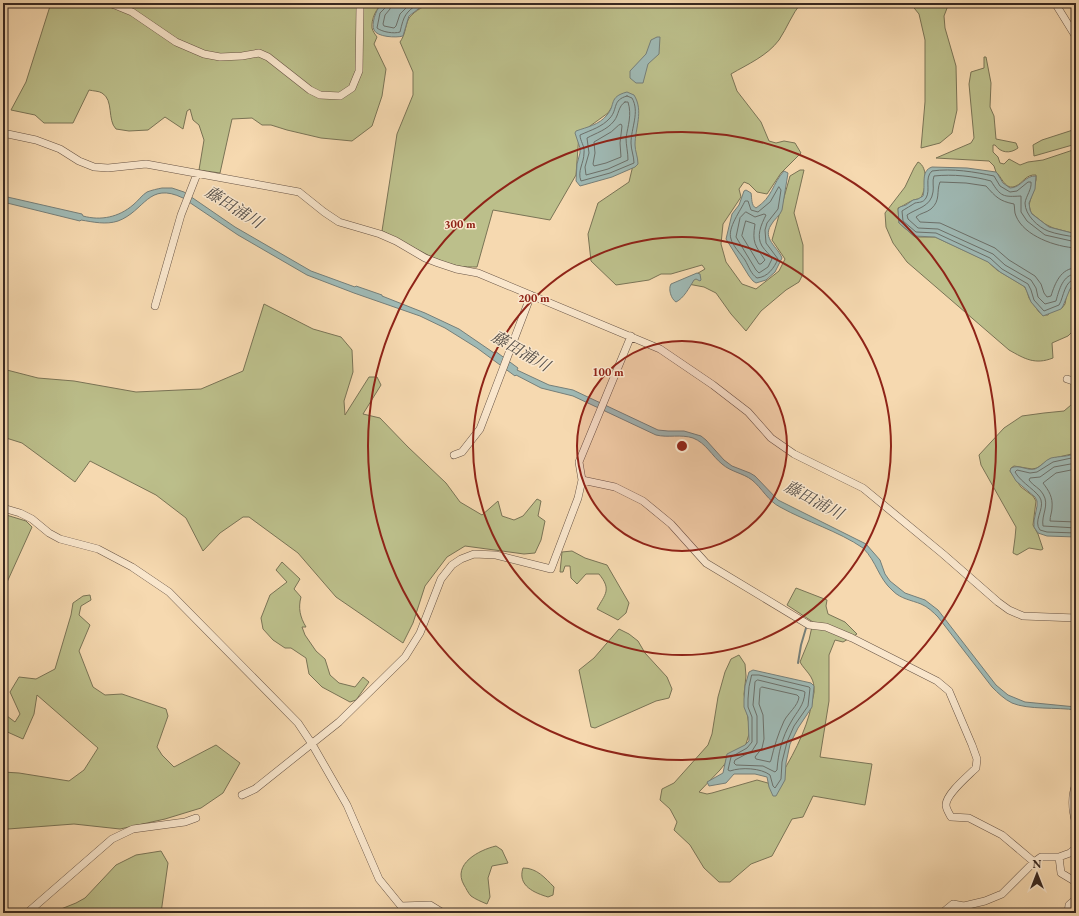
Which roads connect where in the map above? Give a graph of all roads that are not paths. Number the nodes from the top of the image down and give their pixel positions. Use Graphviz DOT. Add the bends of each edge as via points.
graph roads {
  1 [pos="110,3"];
  2 [pos="1057,4"];
  3 [pos="360,7"];
  4 [pos="1076,37"];
  5 [pos="3,133"];
  6 [pos="197,174"];
  7 [pos="531,295"];
  8 [pos="155,306"];
  9 [pos="631,336"];
  10 [pos="1066,379"];
  11 [pos="1076,382"];
  12 [pos="454,455"];
  13 [pos="582,480"];
  14 [pos="3,508"];
  15 [pos="1076,618"];
  16 [pos="312,744"];
  17 [pos="1076,784"];
  18 [pos="242,795"];
  19 [pos="196,818"];
  20 [pos="1076,823"];
  21 [pos="1076,848"];
  22 [pos="1059,857"];
  23 [pos="1034,862"];
  24 [pos="1076,882"];
  25 [pos="1076,900"];
  26 [pos="27,913"];
  27 [pos="444,913"];
  28 [pos="942,913"];
  29 [pos="1068,913"];
  1 -- 3 [label="street" via="132,12 176,42 204,54 220,57 259,53 268,57 310,90 320,95 340,96 352,88 358,72"];
  2 -- 4 [label="street"];
  5 -- 6 [label="street" via="36,140 94,167 146,164"];
  6 -- 7 [label="street" via="299,192 339,222 380,234 425,258 456,269 478,273"];
  6 -- 8 [label="street" via="181,215"];
  7 -- 9 [label="street"];
  7 -- 12 [label="street" via="480,428 462,452"];
  9 -- 13 [label="street" via="578,462"];
  9 -- 15 [label="street" via="660,349 713,385 748,412 771,438 794,454 863,488 1009,610 1022,616"];
  10 -- 11 [label="street"];
  13 -- 16 [label="street" via="578,498 551,570 496,555 474,554 456,562 441,578 420,633 405,657 339,722"];
  13 -- 23 [label="street" via="614,487 643,501 671,524 706,563 809,625 826,627 852,638 937,681 949,691 977,759 976,768 947,801 947,809 951,817 969,818 1002,835"];
  14 -- 16 [label="street" via="32,519 60,539 98,549 132,567 169,592 298,723"];
  16 -- 18 [label="street" via="255,789"];
  16 -- 27 [label="street" via="347,805 379,880 401,906 430,905"];
  17 -- 20 [label="street" via="1072,793"];
  19 -- 26 [label="street" via="185,822 133,829 112,839"];
  21 -- 22 [label="street"];
  22 -- 23 [label="street" via="1041,857"];
  22 -- 24 [label="street" via="1062,873"];
  23 -- 28 [label="street" via="1002,894 964,906 954,904"];
  25 -- 29 [label="street" via="1069,905"];
}
